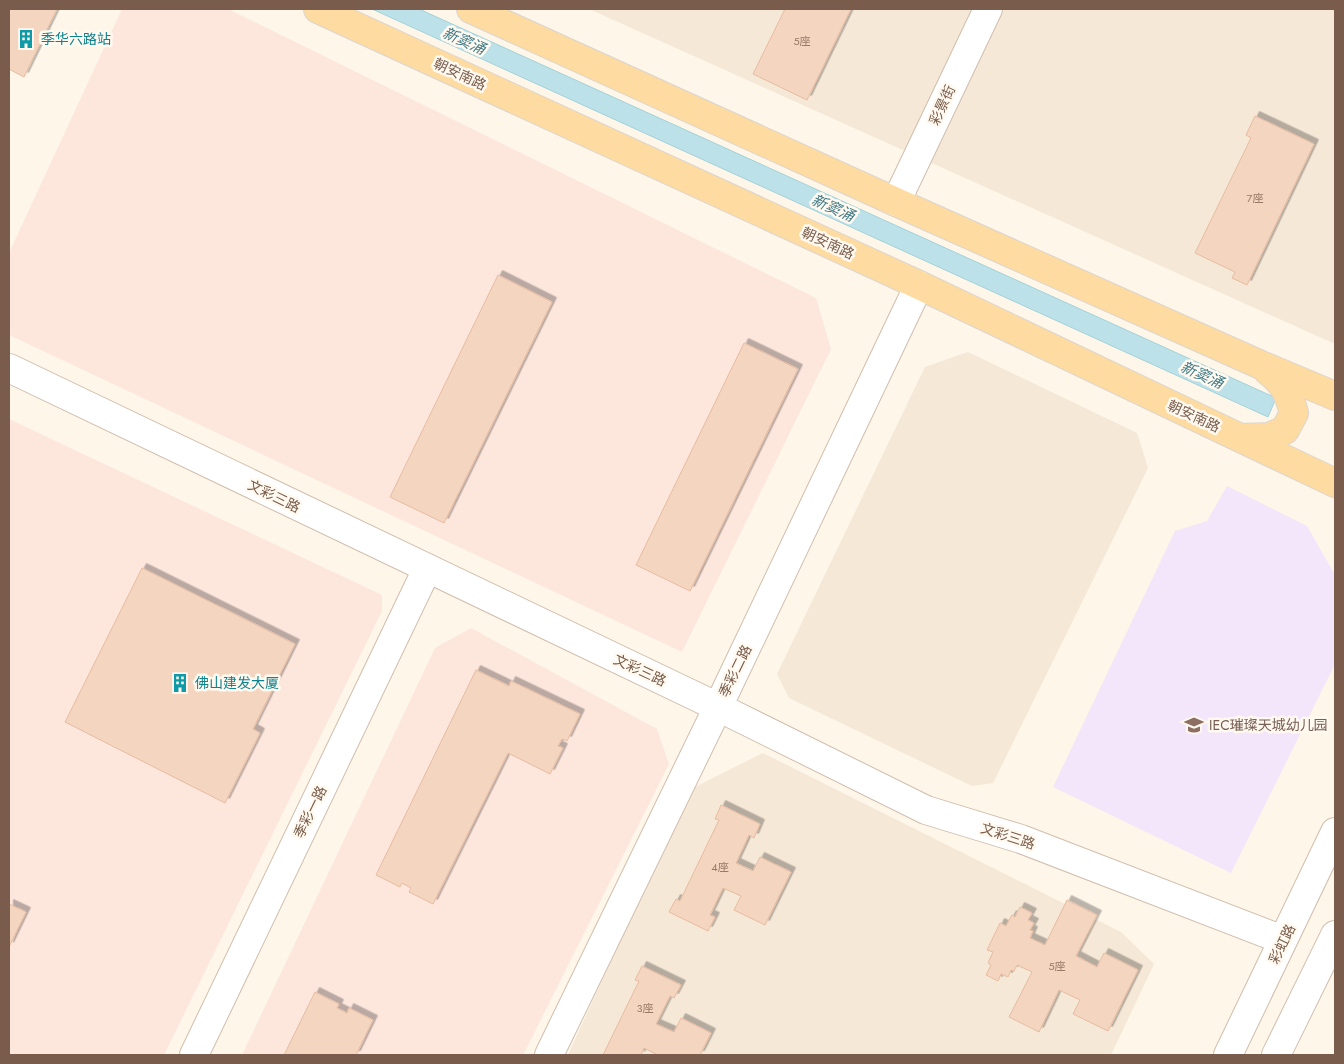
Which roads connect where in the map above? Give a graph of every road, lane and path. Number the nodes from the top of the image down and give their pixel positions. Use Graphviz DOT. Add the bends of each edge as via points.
graph roads {
  1 [pos="318,9"];
  2 [pos="471,9"];
  3 [pos="988,9"];
  4 [pos="896,202"];
  5 [pos="919,285"];
  6 [pos="1261,365"];
  7 [pos="9,368"];
  8 [pos="1335,396"];
  9 [pos="1241,438"];
  10 [pos="1335,483"];
  11 [pos="427,569"];
  12 [pos="718,707"];
  13 [pos="1335,832"];
  14 [pos="1335,935"];
  15 [pos="1283,940"];
  16 [pos="194,1055"];
  17 [pos="549,1055"];
  18 [pos="1228,1055"];
  19 [pos="1276,1055"];
  1 -- 5 [label="main road, 朝安南路"];
  2 -- 4 [label="main road"];
  3 -- 4 [label="street, 彩景街"];
  4 -- 6 [label="main road"];
  5 -- 9 [label="main road, 朝安南路"];
  5 -- 12 [label="street, 季彩二路"];
  6 -- 8 [label="main road"];
  6 -- 9 [label="main road" via="1280,380 1289,394 1294,413 1285,430 1269,437"];
  7 -- 11 [label="street, 文彩三路"];
  9 -- 10 [label="main road, 朝安南路"];
  11 -- 12 [label="street, 文彩三路"];
  11 -- 16 [label="street, 季彩一路"];
  12 -- 15 [label="street, 文彩三路" via="926,810 1021,839"];
  12 -- 17 [label="street, 季彩二路"];
  13 -- 15 [label="street, 彩虹路"];
  14 -- 19 [label="street"];
  15 -- 18 [label="street, 彩虹路"];
}
